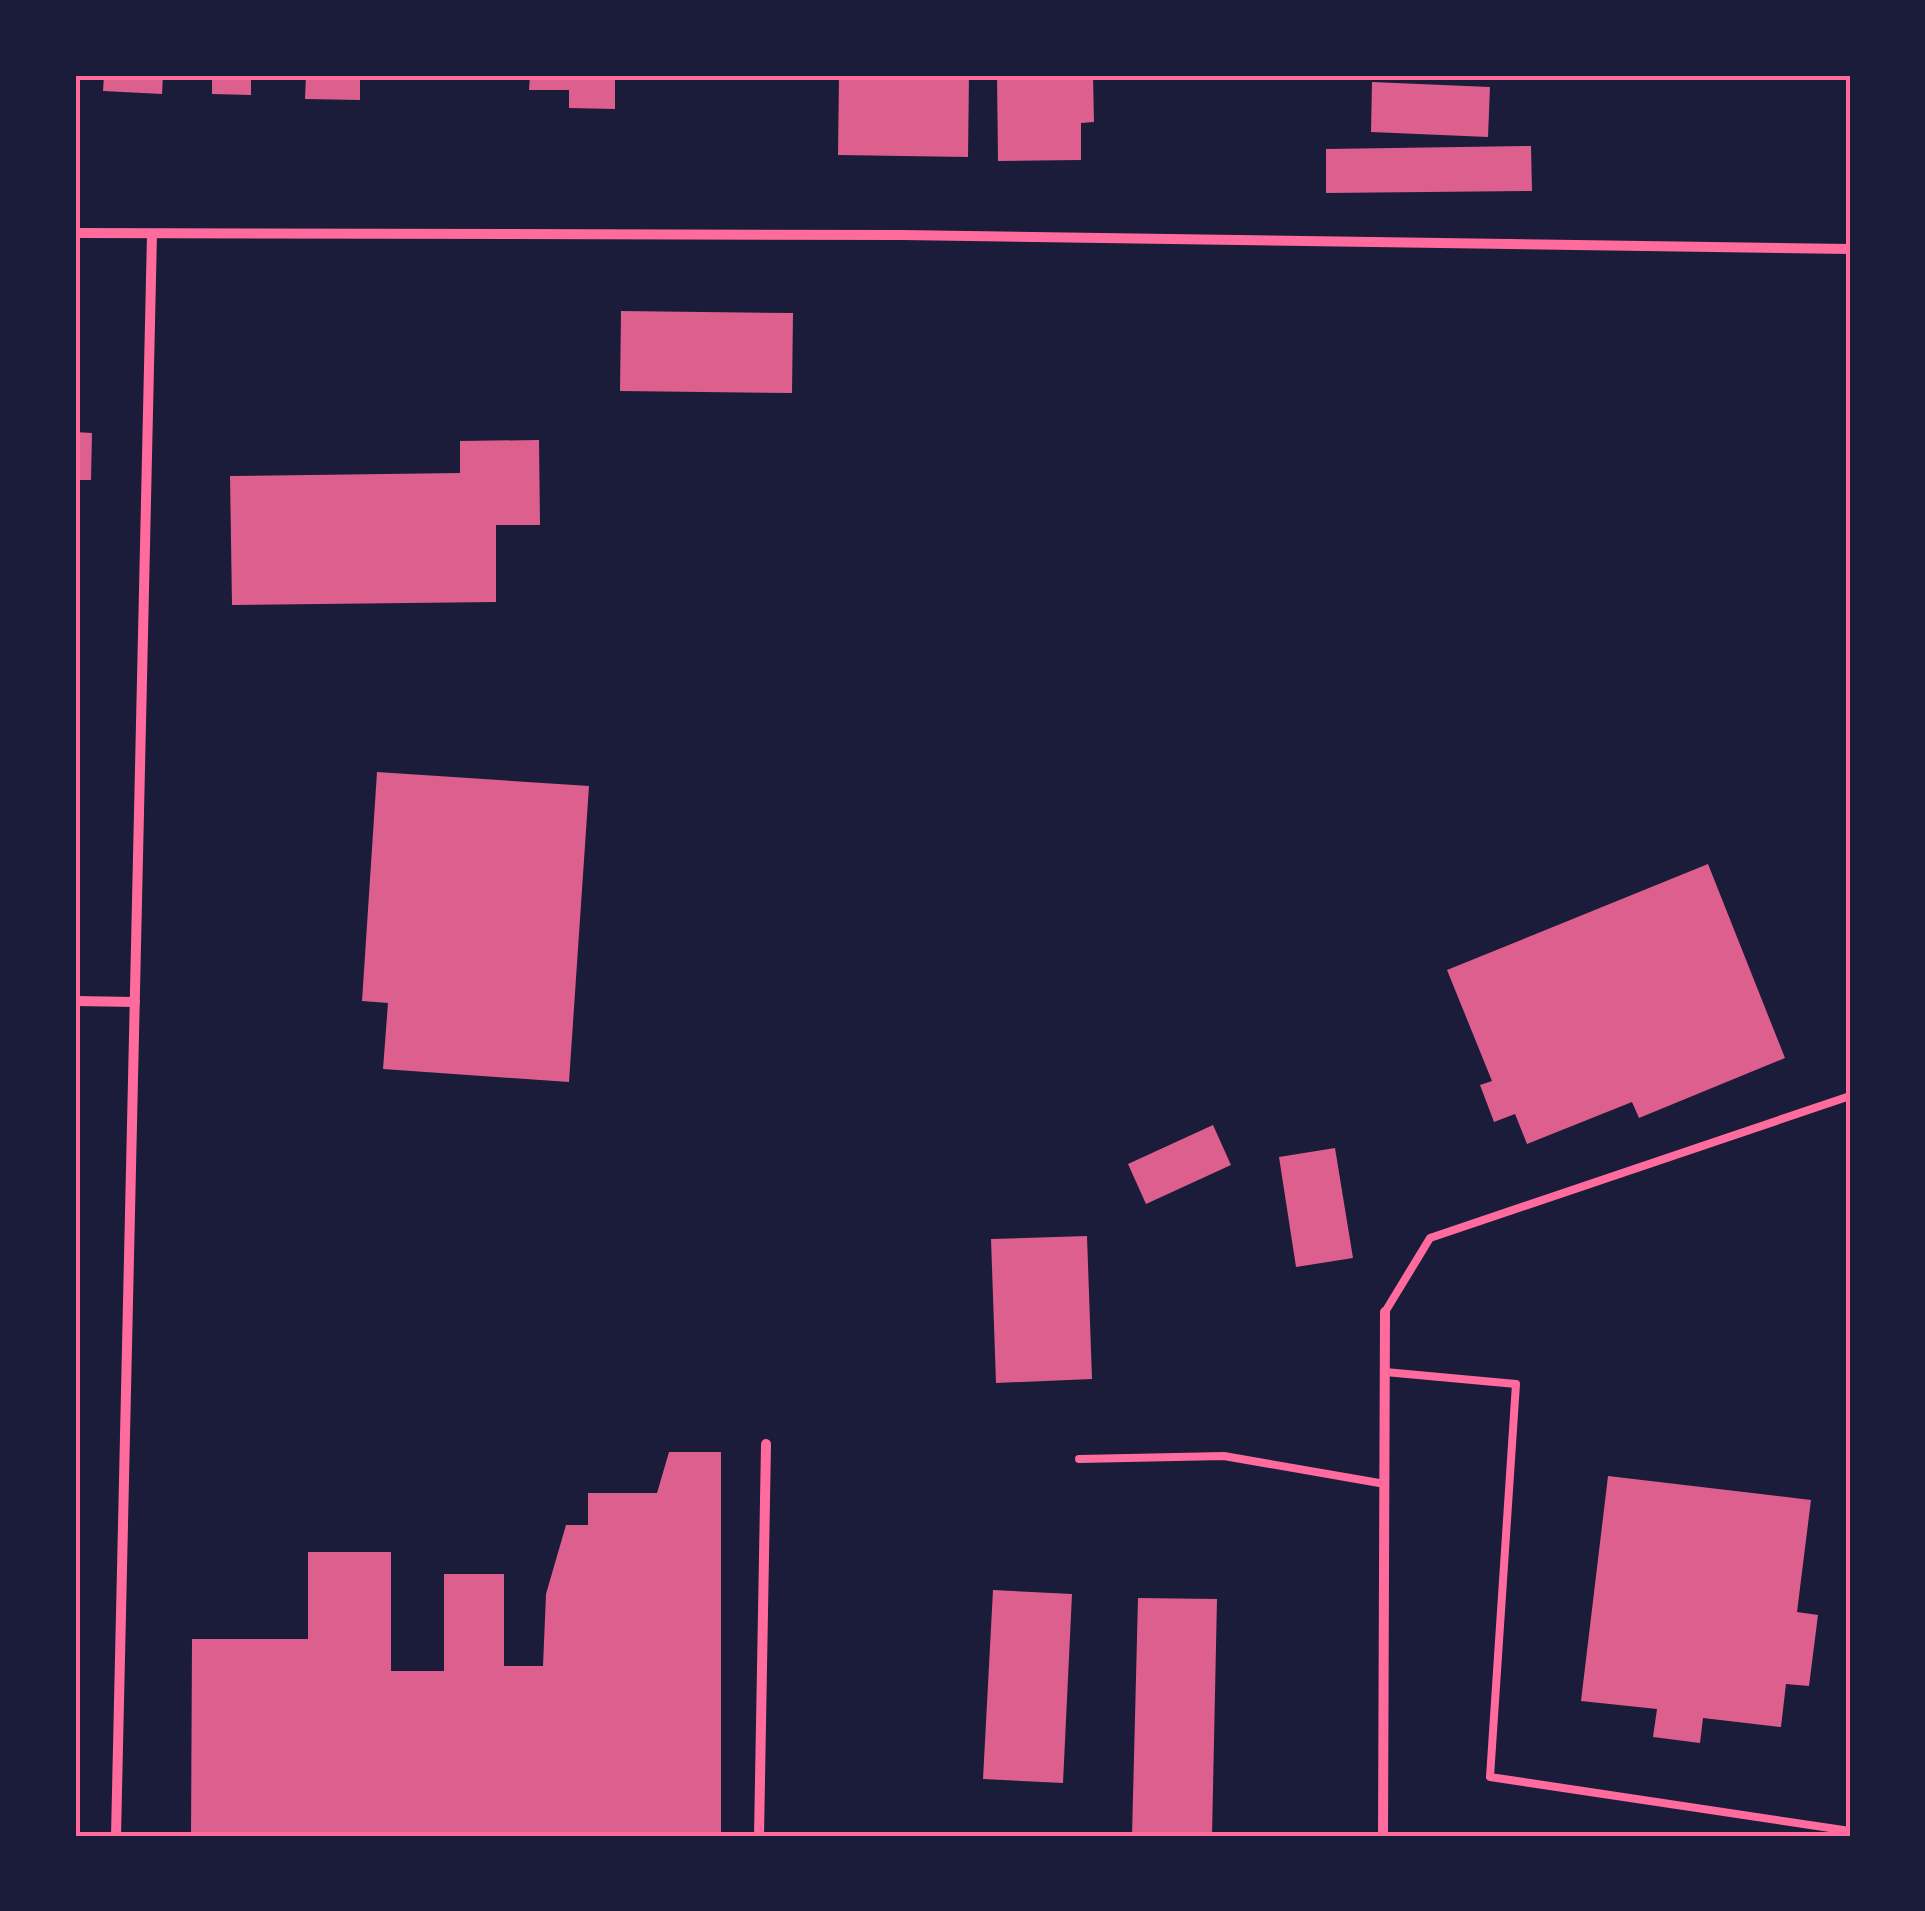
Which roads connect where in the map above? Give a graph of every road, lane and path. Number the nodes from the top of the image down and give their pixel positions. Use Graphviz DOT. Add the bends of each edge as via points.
graph roads {
  1 [pos="75,232"];
  2 [pos="152,234"];
  3 [pos="1850,249"];
  4 [pos="75,1001"];
  5 [pos="135,1002"];
  6 [pos="1850,1096"];
  7 [pos="1385,1312"];
  8 [pos="1385,1372"];
  9 [pos="766,1444"];
  10 [pos="1080,1459"];
  11 [pos="1385,1484"];
  12 [pos="1850,1831"];
  13 [pos="116,1836"];
  14 [pos="759,1836"];
  15 [pos="1383,1836"];
  1 -- 2 [label="street"];
  2 -- 3 [label="street" via="902,235"];
  2 -- 5 [label="street"];
  4 -- 5 [label="street"];
  5 -- 13 [label="street"];
  6 -- 7 [label="lane" via="1430,1238"];
  7 -- 8 [label="street"];
  8 -- 11 [label="street"];
  8 -- 12 [label="lane" via="1516,1384 1490,1777"];
  9 -- 14 [label="street"];
  10 -- 11 [label="lane" via="1224,1456"];
  11 -- 15 [label="street"];
}
